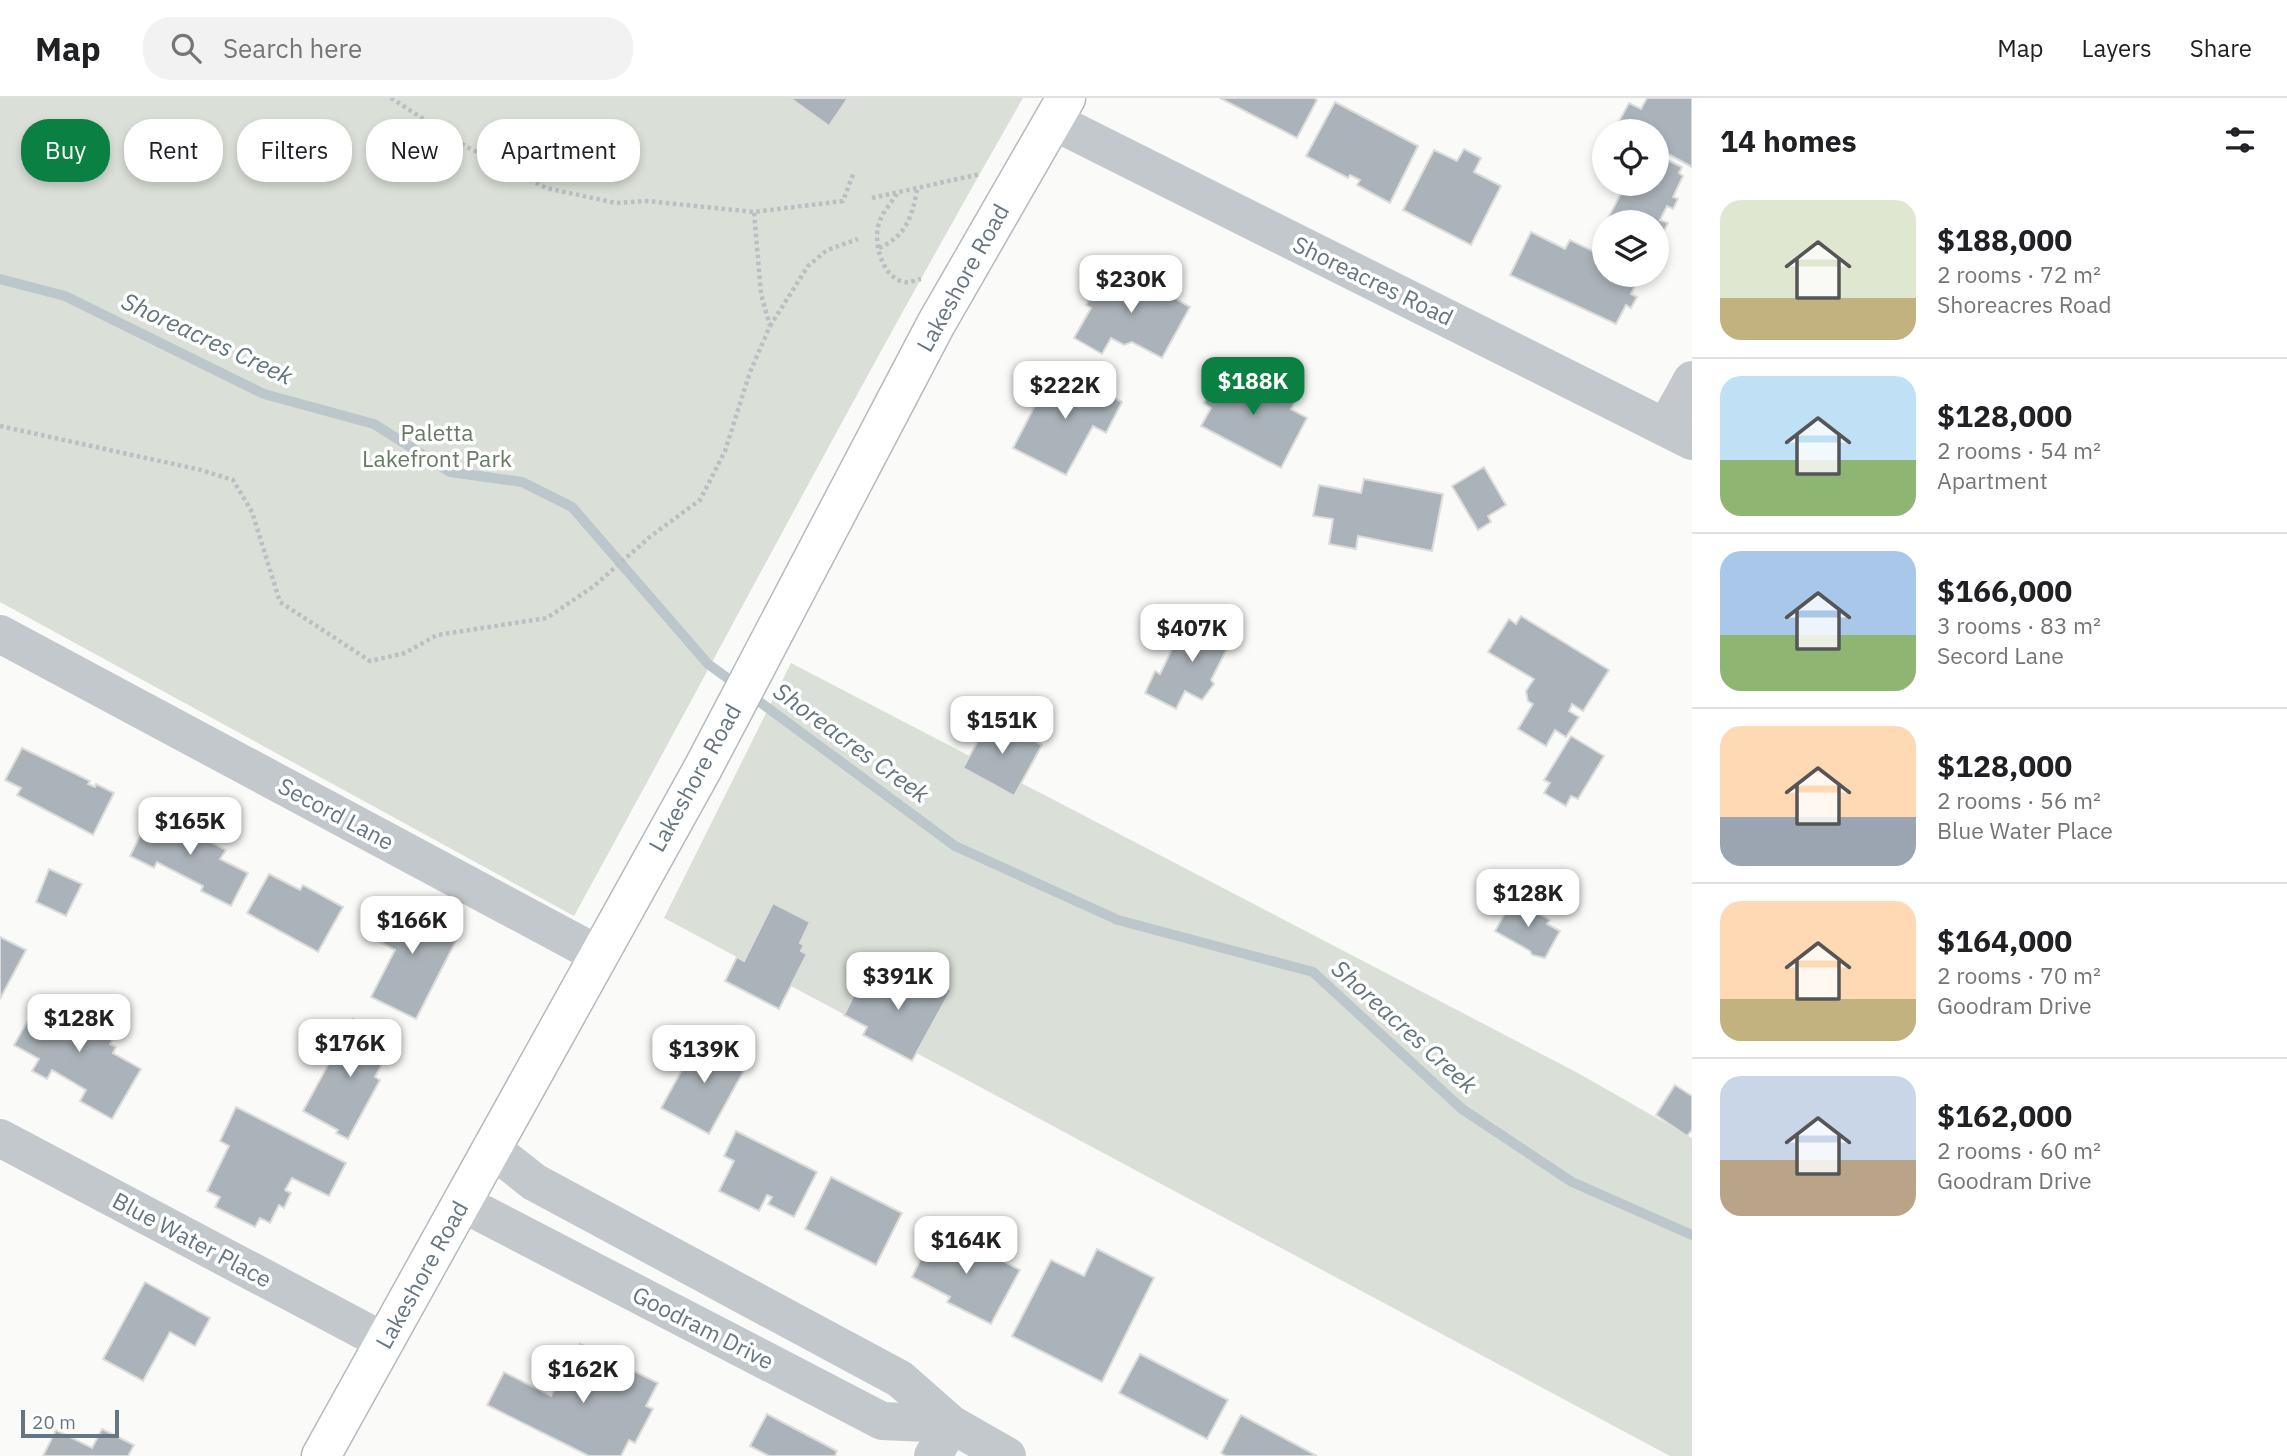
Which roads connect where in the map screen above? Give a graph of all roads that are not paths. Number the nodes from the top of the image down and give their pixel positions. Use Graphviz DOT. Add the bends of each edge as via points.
graph roads {
  1 [pos="1060,109"];
  2 [pos="1692,380"];
  3 [pos="1679,434"];
  4 [pos="0,634"];
  5 [pos="597,954"];
  6 [pos="0,1138"];
  7 [pos="491,1148"];
  8 [pos="462,1203"];
  9 [pos="385,1342"];
  10 [pos="942,1440"];
  11 [pos="321,1456"];
  12 [pos="1007,1456"];
  1 -- 3 [label="street, Shoreacres Road"];
  1 -- 5 [label="main road, Lakeshore Road" via="956,289 703,768"];
  2 -- 3 [label="street"];
  4 -- 5 [label="street, Secord Lane"];
  5 -- 7 [label="main road, Lakeshore Road"];
  6 -- 9 [label="street, Blue Water Place"];
  7 -- 8 [label="main road, Lakeshore Road"];
  7 -- 10 [label="street, Goodram Drive" via="534,1182 900,1379"];
  8 -- 9 [label="main road, Lakeshore Road"];
  8 -- 10 [label="street, Goodram Drive" via="882,1420"];
  9 -- 11 [label="main road, Lakeshore Road"];
  10 -- 12 [label="street, Goodram Drive"];
}
